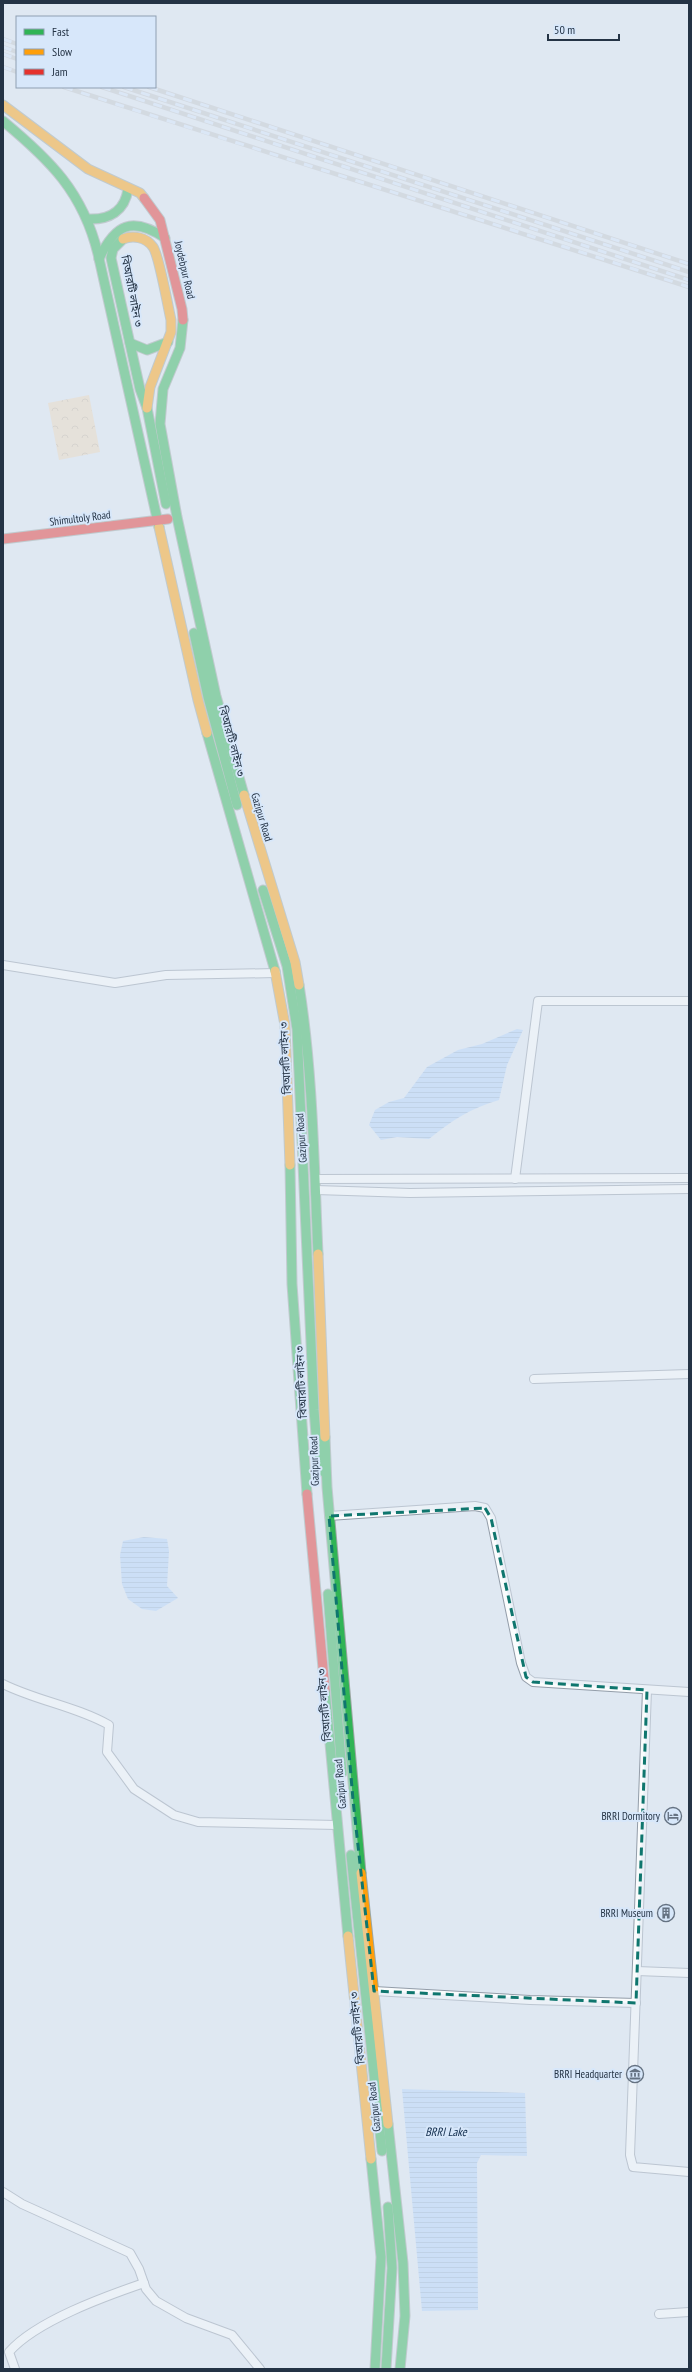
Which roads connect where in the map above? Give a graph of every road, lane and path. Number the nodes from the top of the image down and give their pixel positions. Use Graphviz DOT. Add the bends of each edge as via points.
graph roads {
  1 [pos="3,105"];
  2 [pos="3,121"];
  3 [pos="128,188"];
  4 [pos="88,219"];
  5 [pos="165,238"];
  6 [pos="100,259"];
  7 [pos="130,342"];
  8 [pos="168,342"];
  9 [pos="147,408"];
  10 [pos="173,518"];
  11 [pos="159,520"];
  12 [pos="3,539"];
  13 [pos="3,965"];
  14 [pos="276,973"];
  15 [pos="689,1002"];
  16 [pos="689,1178"];
  17 [pos="315,1179"];
  18 [pos="515,1179"];
  19 [pos="689,1189"];
  20 [pos="316,1190"];
  21 [pos="689,1374"];
  22 [pos="534,1379"];
  23 [pos="329,1516"];
  24 [pos="3,1684"];
  25 [pos="647,1690"];
  26 [pos="689,1692"];
  27 [pos="337,1825"];
  28 [pos="637,1971"];
  29 [pos="689,1973"];
  30 [pos="374,1990"];
  31 [pos="636,2003"];
  32 [pos="689,2172"];
  33 [pos="3,2192"];
  34 [pos="144,2283"];
  35 [pos="689,2312"];
  36 [pos="659,2314"];
  37 [pos="15,2369"];
  38 [pos="260,2369"];
  39 [pos="375,2369"];
  40 [pos="386,2369"];
  41 [pos="400,2369"];
  1 -- 3 [label="main road, Joydebpur Road" via="88,169"];
  2 -- 4 [label="main road" via="40,152 70,187"];
  3 -- 4 [label="main road" via="128,198 123,207 101,220"];
  3 -- 5 [label="main road, Joydebpur Road" via="140,193 149,204 160,220"];
  4 -- 6 [label="main road"];
  5 -- 6 [label="main road" via="145,226 124,227 108,239"];
  5 -- 10 [label="main road, Joydebpur Road" via="182,309 184,329 160,405 160,424"];
  6 -- 11 [label="main road"];
  7 -- 8 [label="main road" via="147,350"];
  7 -- 8 [label="main road, বিআরটি লাইন ৩" via="111,258 112,250 118,241 127,236 148,241 154,248 171,320"];
  7 -- 9 [label="main road, বিআরটি লাইন ৩" via="140,389"];
  8 -- 9 [label="main road, বিআরটি লাইন ৩" via="150,387"];
  9 -- 10 [label="main road, বিআরটি লাইন ৩"];
  10 -- 11 [label="main road, Shimultoly Road"];
  10 -- 17 [label="main road, Gazipur Road" via="232,756 295,962 303,1010"];
  10 -- 40 [label="main road, বিআরটি লাইন ৩" via="208,697 224,760 287,966 297,1029 314,1410 334,1688 392,2244"];
  11 -- 12 [label="main road, Shimultoly Road"];
  11 -- 14 [label="main road, Gazipur Road" via="198,700"];
  13 -- 14 [label="street" via="115,983 166,976"];
  14 -- 27 [label="main road, Gazipur Road" via="285,1025 292,1284 300,1422"];
  15 -- 18 [label="street" via="538,1001"];
  16 -- 18 [label="street"];
  17 -- 18 [label="street"];
  17 -- 20 [label="main road, Gazipur Road"];
  19 -- 20 [label="street" via="410,1193"];
  20 -- 23 [label="main road, Gazipur Road"];
  21 -- 22 [label="street"];
  23 -- 25 [label="street" via="475,1506 485,1508 490,1518 526,1677 533,1682"];
  23 -- 30 [label="main road, Gazipur Road" via="353,1800"];
  24 -- 27 [label="street" via="92,1716 108,1725 107,1752 134,1789 174,1815 198,1822"];
  25 -- 26 [label="street"];
  25 -- 28 [label="street"];
  27 -- 39 [label="main road, Gazipur Road" via="381,2257"];
  28 -- 29 [label="street"];
  28 -- 31 [label="street"];
  30 -- 31 [label="street" via="530,2000"];
  30 -- 41 [label="main road, Gazipur Road" via="404,2263 405,2316"];
  31 -- 32 [label="street" via="630,2137 633,2167"];
  33 -- 34 [label="street" via="22,2204 130,2253"];
  34 -- 37 [label="street" via="96,2300 25,2339 9,2352"];
  34 -- 38 [label="street" via="156,2301 186,2318 232,2335"];
  35 -- 36 [label="street"];
}
